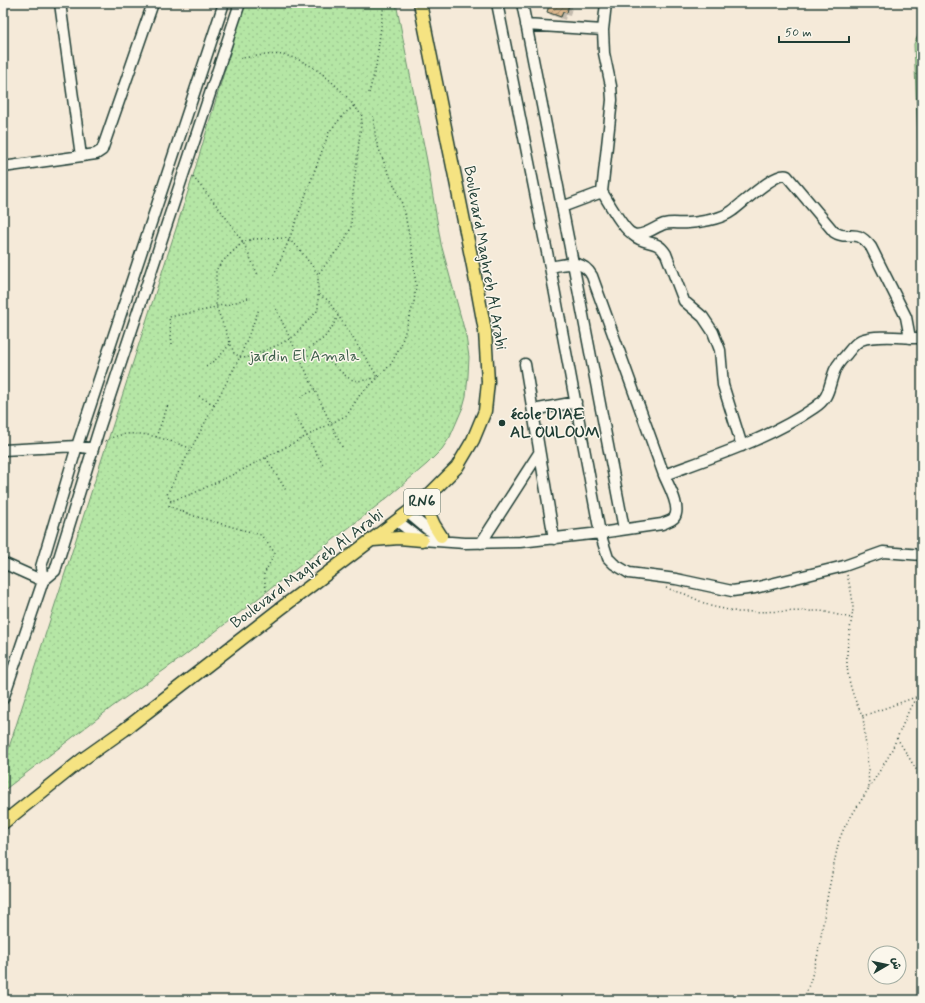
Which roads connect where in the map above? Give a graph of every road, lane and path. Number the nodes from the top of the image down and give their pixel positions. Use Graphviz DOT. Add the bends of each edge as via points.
graph roads {
  1 [pos="60,3"];
  2 [pos="153,3"];
  3 [pos="224,3"];
  4 [pos="240,3"];
  5 [pos="384,3"];
  6 [pos="420,3"];
  7 [pos="497,3"];
  8 [pos="522,3"];
  9 [pos="606,3"];
  10 [pos="526,25"];
  11 [pos="603,30"];
  12 [pos="240,58"];
  13 [pos="370,93"];
  14 [pos="355,105"];
  15 [pos="373,116"];
  16 [pos="81,156"];
  17 [pos="3,167"];
  18 [pos="186,168"];
  19 [pos="602,192"];
  20 [pos="562,207"];
  21 [pos="633,235"];
  22 [pos="288,240"];
  23 [pos="242,242"];
  24 [pos="573,263"];
  25 [pos="550,267"];
  26 [pos="318,274"];
  27 [pos="258,275"];
  28 [pos="274,275"];
  29 [pos="319,295"];
  30 [pos="248,298"];
  31 [pos="216,306"];
  32 [pos="259,309"];
  33 [pos="276,309"];
  34 [pos="338,316"];
  35 [pos="115,331"];
  36 [pos="130,336"];
  37 [pos="290,338"];
  38 [pos="910,338"];
  39 [pos="922,338"];
  40 [pos="172,344"];
  41 [pos="230,344"];
  42 [pos="262,352"];
  43 [pos="298,356"];
  44 [pos="240,357"];
  45 [pos="525,364"];
  46 [pos="268,366"];
  47 [pos="206,367"];
  48 [pos="378,377"];
  49 [pos="315,390"];
  50 [pos="198,396"];
  51 [pos="300,397"];
  52 [pos="576,402"];
  53 [pos="168,406"];
  54 [pos="214,406"];
  55 [pos="533,410"];
  56 [pos="295,415"];
  57 [pos="331,423"];
  58 [pos="307,435"];
  59 [pos="156,437"];
  60 [pos="77,446"];
  61 [pos="742,446"];
  62 [pos="93,449"];
  63 [pos="191,449"];
  64 [pos="343,449"];
  65 [pos="3,450"];
  66 [pos="539,453"];
  67 [pos="266,458"];
  68 [pos="323,465"];
  69 [pos="664,475"];
  70 [pos="287,492"];
  71 [pos="171,501"];
  72 [pos="423,501"];
  73 [pos="408,513"];
  74 [pos="397,521"];
  75 [pos="624,529"];
  76 [pos="600,533"];
  77 [pos="441,536"];
  78 [pos="554,539"];
  79 [pos="372,540"];
  80 [pos="422,540"];
  81 [pos="458,543"];
  82 [pos="481,544"];
  83 [pos="922,555"];
  84 [pos="3,563"];
  85 [pos="844,566"];
  86 [pos="43,581"];
  87 [pos="662,587"];
  88 [pos="280,609"];
  89 [pos="851,618"];
  90 [pos="922,688"];
  91 [pos="916,697"];
  92 [pos="3,699"];
  93 [pos="863,716"];
  94 [pos="897,738"];
  95 [pos="922,779"];
  96 [pos="868,788"];
  97 [pos="5,820"];
  98 [pos="800,1000"];
  1 -- 16 [label="street"];
  2 -- 16 [label="street" via="102,150 96,154"];
  3 -- 35 [label="street"];
  4 -- 18 [label="street"];
  5 -- 13 [label="path"];
  6 -- 72 [label="main road, Boulevard Maghreb Al Arabi / RN6" via="473,266 484,331 488,382 485,410 473,440 457,467"];
  7 -- 25 [label="street"];
  8 -- 10 [label="street"];
  9 -- 11 [label="street"];
  10 -- 11 [label="street"];
  10 -- 20 [label="street"];
  11 -- 19 [label="street" via="612,100"];
  12 -- 14 [label="path" via="282,55 302,61 319,71"];
  14 -- 22 [label="path" via="329,132"];
  14 -- 26 [label="path" via="362,116 351,228 343,243"];
  15 -- 48 [label="path" via="376,141 405,214 416,284 414,302 401,345 391,364"];
  16 -- 17 [label="street"];
  18 -- 23 [label="path" via="222,212"];
  18 -- 36 [label="street"];
  19 -- 20 [label="street"];
  19 -- 21 [label="street"];
  20 -- 24 [label="street"];
  21 -- 38 [label="street" via="668,223 688,224 731,212 754,192 781,175 787,176 839,236 859,235 866,239 906,317"];
  21 -- 61 [label="street" via="662,247 684,301 703,317 713,332 720,350 723,385"];
  22 -- 23 [label="path" via="254,239"];
  22 -- 26 [label="path" via="297,246"];
  22 -- 28 [label="path"];
  23 -- 27 [label="path"];
  23 -- 31 [label="path" via="216,270"];
  24 -- 25 [label="street"];
  24 -- 69 [label="street" via="589,270 594,280"];
  24 -- 75 [label="street"];
  25 -- 52 [label="street"];
  26 -- 29 [label="path"];
  29 -- 34 [label="path" via="328,300"];
  29 -- 37 [label="path" via="318,310"];
  30 -- 31 [label="path"];
  31 -- 40 [label="path" via="169,318"];
  31 -- 41 [label="path"];
  32 -- 44 [label="path"];
  33 -- 37 [label="path"];
  34 -- 43 [label="path" via="324,338"];
  34 -- 48 [label="path"];
  35 -- 36 [label="street"];
  35 -- 60 [label="street"];
  36 -- 62 [label="street"];
  37 -- 42 [label="path"];
  37 -- 43 [label="path"];
  38 -- 39 [label="street"];
  38 -- 61 [label="street" via="860,340 834,369 828,395 823,401 790,423"];
  41 -- 44 [label="path" via="234,353"];
  41 -- 47 [label="path"];
  42 -- 44 [label="path" via="246,358"];
  42 -- 46 [label="path"];
  43 -- 48 [label="path" via="322,356 333,363 341,373 354,380"];
  43 -- 49 [label="path"];
  44 -- 54 [label="path"];
  45 -- 55 [label="street"];
  48 -- 57 [label="path" via="361,393 347,414"];
  49 -- 51 [label="path"];
  49 -- 57 [label="path"];
  50 -- 54 [label="path"];
  52 -- 55 [label="street"];
  52 -- 76 [label="street"];
  53 -- 59 [label="path"];
  54 -- 63 [label="path"];
  55 -- 66 [label="street"];
  56 -- 58 [label="path"];
  57 -- 58 [label="path"];
  57 -- 64 [label="path"];
  58 -- 67 [label="path"];
  58 -- 68 [label="path"];
  59 -- 62 [label="path" via="139,434 121,436"];
  59 -- 63 [label="path"];
  60 -- 62 [label="street"];
  60 -- 65 [label="street"];
  60 -- 86 [label="street" via="41,567"];
  61 -- 69 [label="street"];
  62 -- 86 [label="street" via="55,571"];
  63 -- 71 [label="path" via="167,495"];
  66 -- 78 [label="street"];
  66 -- 82 [label="street"];
  67 -- 70 [label="path"];
  67 -- 71 [label="path" via="192,494"];
  69 -- 75 [label="street" via="677,509 674,517 662,524"];
  71 -- 88 [label="path" via="169,506 194,516 262,535 275,553 264,574 266,590"];
  72 -- 73 [label="main road, Boulevard Maghreb Al Arabi / RN6"];
  72 -- 77 [label="main road"];
  73 -- 74 [label="main road, Boulevard Maghreb Al Arabi / RN6"];
  73 -- 77 [label="street" via="427,529"];
  74 -- 79 [label="main road, Boulevard Maghreb Al Arabi / RN6"];
  74 -- 80 [label="street"];
  75 -- 76 [label="street"];
  76 -- 78 [label="street"];
  76 -- 85 [label="street" via="608,558 629,573 676,579 732,591 755,588"];
  77 -- 81 [label="street"];
  78 -- 82 [label="street"];
  79 -- 80 [label="main road"];
  79 -- 88 [label="main road, Boulevard Maghreb Al Arabi / RN6"];
  80 -- 81 [label="street"];
  81 -- 82 [label="street"];
  83 -- 85 [label="street" via="883,552"];
  84 -- 86 [label="street"];
  85 -- 89 [label="path" via="851,592"];
  86 -- 92 [label="street"];
  87 -- 89 [label="path" via="710,606 738,612 821,611"];
  88 -- 97 [label="main road, Boulevard Maghreb Al Arabi / RN6"];
  89 -- 93 [label="path" via="847,663 857,706"];
  90 -- 91 [label="path"];
  91 -- 93 [label="path"];
  91 -- 94 [label="path"];
  93 -- 96 [label="path"];
  94 -- 95 [label="path"];
  94 -- 96 [label="path"];
  96 -- 98 [label="path" via="845,826 840,840 818,954 806,993"];
}
